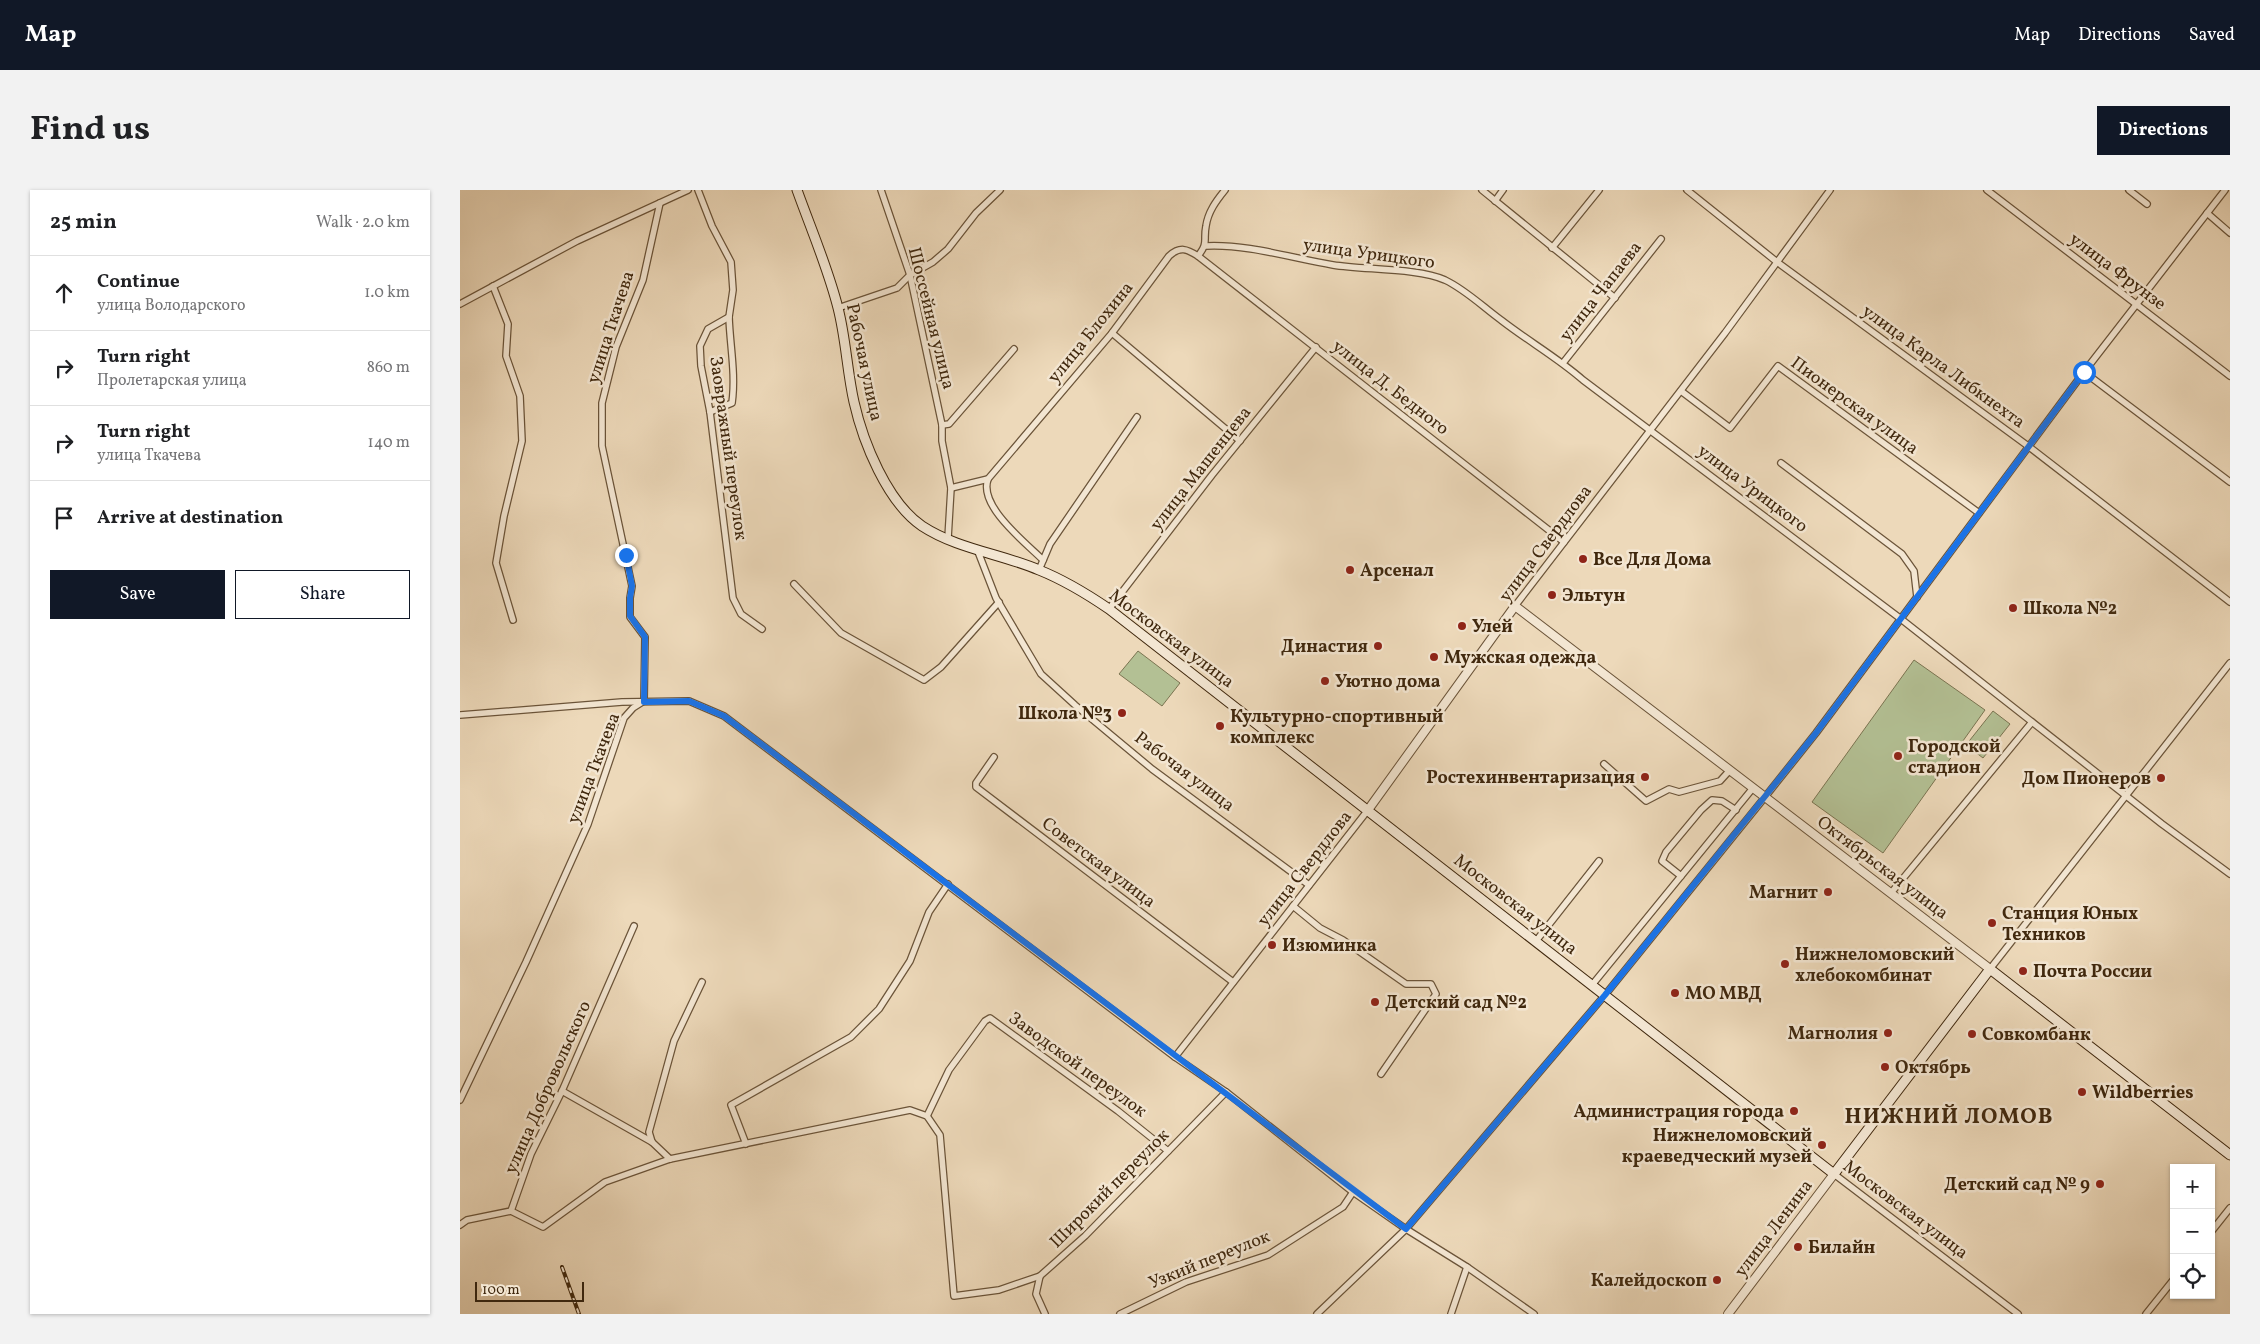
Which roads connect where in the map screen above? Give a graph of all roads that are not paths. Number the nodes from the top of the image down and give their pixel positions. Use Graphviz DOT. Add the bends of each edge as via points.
graph roads {
  1 [pos="688,190"];
  2 [pos="698,190"];
  3 [pos="797,190"];
  4 [pos="881,190"];
  5 [pos="1000,190"];
  6 [pos="1225,190"];
  7 [pos="1482,190"];
  8 [pos="1504,190"];
  9 [pos="1600,190"];
  10 [pos="1687,190"];
  11 [pos="1830,190"];
  12 [pos="1987,190"];
  13 [pos="2128,190"];
  14 [pos="2225,190"];
  15 [pos="1495,201"];
  16 [pos="660,203"];
  17 [pos="2147,204"];
  18 [pos="2207,213"];
  19 [pos="2230,233"];
  20 [pos="1661,239"];
  21 [pos="1206,246"];
  22 [pos="1552,248"];
  23 [pos="1198,256"];
  24 [pos="1777,262"];
  25 [pos="910,275"];
  26 [pos="493,286"];
  27 [pos="1614,298"];
  28 [pos="460,304"];
  29 [pos="2137,304"];
  30 [pos="838,308"];
  31 [pos="729,317"];
  32 [pos="1112,333"];
  33 [pos="1316,347"];
  34 [pos="1014,349"];
  35 [pos="1563,363"];
  36 [pos="2084,372"];
  37 [pos="2230,376"];
  38 [pos="1681,390"];
  39 [pos="710,412"];
  40 [pos="1137,417"];
  41 [pos="942,425"];
  42 [pos="1650,430"];
  43 [pos="1240,441"];
  44 [pos="2028,446"];
  45 [pos="1781,463"];
  46 [pos="988,479"];
  47 [pos="2230,482"];
  48 [pos="951,488"];
  49 [pos="1979,513"];
  50 [pos="948,538"];
  51 [pos="1564,542"];
  52 [pos="977,549"];
  53 [pos="1043,560"];
  54 [pos="1039,570"];
  55 [pos="794,584"];
  56 [pos="1917,597"];
  57 [pos="999,602"];
  58 [pos="2230,602"];
  59 [pos="1515,606"];
  60 [pos="1109,609"];
  61 [pos="1900,619"];
  62 [pos="514,620"];
  63 [pos="762,629"];
  64 [pos="2230,663"];
  65 [pos="644,702"];
  66 [pos="460,715"];
  67 [pos="2032,722"];
  68 [pos="994,757"];
  69 [pos="1604,764"];
  70 [pos="1730,770"];
  71 [pos="1754,788"];
  72 [pos="2126,794"];
  73 [pos="1765,797"];
  74 [pos="1368,810"];
  75 [pos="1736,810"];
  76 [pos="1599,861"];
  77 [pos="2230,874"];
  78 [pos="1681,876"];
  79 [pos="948,884"];
  80 [pos="1309,885"];
  81 [pos="1891,893"];
  82 [pos="1293,906"];
  83 [pos="634,926"];
  84 [pos="1536,941"];
  85 [pos="1990,969"];
  86 [pos="702,982"];
  87 [pos="1233,982"];
  88 [pos="1592,985"];
  89 [pos="1605,995"];
  90 [pos="1175,1057"];
  91 [pos="1381,1074"];
  92 [pos="562,1091"];
  93 [pos="1226,1092"];
  94 [pos="460,1100"];
  95 [pos="927,1116"];
  96 [pos="652,1142"];
  97 [pos="746,1144"];
  98 [pos="1168,1151"];
  99 [pos="2230,1154"];
  100 [pos="670,1159"];
  101 [pos="1834,1174"];
  102 [pos="1353,1192"];
  103 [pos="2230,1208"];
  104 [pos="511,1210"];
  105 [pos="460,1226"];
  106 [pos="2215,1227"];
  107 [pos="1406,1229"];
  108 [pos="1467,1267"];
  109 [pos="1040,1276"];
  110 [pos="2170,1284"];
  111 [pos="1045,1314"];
  112 [pos="1120,1314"];
  113 [pos="1317,1314"];
  114 [pos="1451,1314"];
  115 [pos="1534,1314"];
  116 [pos="1728,1314"];
  117 [pos="2018,1314"];
  118 [pos="2146,1314"];
  1 -- 16 [label="street"];
  2 -- 31 [label="street" via="730,262 733,290"];
  3 -- 30 [label="main road, Рабочая улица"];
  4 -- 25 [label="street, Шоссейная улица"];
  5 -- 25 [label="street" via="976,213 948,249"];
  6 -- 21 [label="street" via="1209,213"];
  7 -- 15 [label="street"];
  8 -- 15 [label="street"];
  9 -- 22 [label="street"];
  10 -- 24 [label="street, улица Карла Либкнехта"];
  11 -- 24 [label="street, улица Свердлова"];
  12 -- 29 [label="street, улица Фрунзе"];
  13 -- 17 [label="street"];
  14 -- 18 [label="street"];
  15 -- 22 [label="street"];
  16 -- 26 [label="street" via="577,241"];
  16 -- 65 [label="street, улица Ткачева" via="643,280 616,347 602,402 602,446 632,586 630,616 645,637"];
  18 -- 19 [label="street"];
  18 -- 29 [label="street"];
  20 -- 27 [label="street, улица Чапаева"];
  21 -- 23 [label="street"];
  21 -- 35 [label="street, улица Урицкого" via="1225,245 1334,265 1426,275 1444,280 1459,287"];
  22 -- 27 [label="street"];
  23 -- 32 [label="street, улица Блохина" via="1189,250 1176,249"];
  23 -- 33 [label="street, улица Д. Бедного"];
  24 -- 38 [label="street, улица Свердлова"];
  24 -- 44 [label="street, улица Карла Либкнехта"];
  25 -- 30 [label="street" via="897,288"];
  25 -- 41 [label="street, Шоссейная улица"];
  26 -- 28 [label="street"];
  26 -- 62 [label="street" via="508,324 506,356 520,396 522,441 496,563"];
  27 -- 35 [label="street, улица Чапаева"];
  29 -- 36 [label="street"];
  29 -- 37 [label="street, улица Фрунзе"];
  30 -- 50 [label="main road, Рабочая улица" via="854,402 874,461 888,487 912,518"];
  31 -- 39 [label="street" via="735,381 732,402"];
  31 -- 39 [label="street, Заовражный переулок" via="708,329 700,346"];
  32 -- 43 [label="street"];
  32 -- 46 [label="street, улица Блохина"];
  33 -- 43 [label="street, улица Машенцева"];
  33 -- 51 [label="street, улица Д. Бедного"];
  34 -- 41 [label="street" via="949,424"];
  35 -- 42 [label="street, улица Урицкого"];
  36 -- 44 [label="street"];
  36 -- 47 [label="street"];
  38 -- 42 [label="street, улица Свердлова"];
  38 -- 49 [label="street, Пионерская улица" via="1730,428 1778,366"];
  39 -- 63 [label="street, Заовражный переулок" via="733,598 741,614"];
  40 -- 53 [label="street" via="1050,544"];
  41 -- 48 [label="street, Шоссейная улица"];
  42 -- 51 [label="street, улица Свердлова"];
  42 -- 61 [label="street, улица Урицкого"];
  43 -- 60 [label="street, улица Машенцева"];
  44 -- 49 [label="street"];
  44 -- 58 [label="street, улица Карла Либкнехта"];
  45 -- 56 [label="street" via="1902,554 1914,571"];
  46 -- 48 [label="street"];
  46 -- 53 [label="street" via="987,493 1000,519"];
  48 -- 50 [label="street, Шоссейная улица"];
  49 -- 56 [label="street"];
  50 -- 52 [label="main road, Рабочая улица"];
  51 -- 59 [label="street, улица Свердлова"];
  52 -- 54 [label="main road, Московская улица"];
  52 -- 57 [label="street, Рабочая улица"];
  53 -- 54 [label="street"];
  54 -- 60 [label="main road, Московская улица"];
  55 -- 57 [label="street" via="840,634 924,680 941,667"];
  56 -- 61 [label="street"];
  57 -- 80 [label="street, Рабочая улица" via="1040,674 1075,706"];
  59 -- 70 [label="street, Октябрьская улица"];
  59 -- 74 [label="street, улица Свердлова"];
  60 -- 74 [label="main road, Московская улица"];
  61 -- 67 [label="street, улица Урицкого"];
  61 -- 73 [label="street"];
  64 -- 72 [label="street, улица Ленина"];
  65 -- 66 [label="street"];
  65 -- 79 [label="street" via="689,701 724,716"];
  65 -- 94 [label="street, улица Ткачева" via="624,718 588,824"];
  67 -- 72 [label="street, улица Урицкого"];
  67 -- 81 [label="street"];
  68 -- 87 [label="street, Советская улица" via="976,787"];
  69 -- 70 [label="street" via="1646,801 1669,789 1679,792 1720,781"];
  70 -- 71 [label="street, Октябрьская улица"];
  71 -- 73 [label="street, Октябрьская улица"];
  71 -- 75 [label="street"];
  72 -- 77 [label="street, улица Урицкого"];
  72 -- 85 [label="street, улица Ленина"];
  73 -- 81 [label="street, Октябрьская улица"];
  73 -- 89 [label="street"];
  74 -- 80 [label="street, улица Свердлова"];
  74 -- 84 [label="main road, Московская улица"];
  75 -- 78 [label="street"];
  75 -- 78 [label="street" via="1722,801 1712,800 1701,810 1662,861"];
  76 -- 84 [label="street"];
  78 -- 88 [label="street"];
  79 -- 90 [label="street"];
  79 -- 97 [label="street" via="929,912 910,961 879,1009 851,1037 731,1105"];
  80 -- 82 [label="street, улица Свердлова"];
  81 -- 85 [label="street, Октябрьская улица"];
  82 -- 87 [label="street, улица Свердлова"];
  82 -- 91 [label="street" via="1320,928 1406,984 1431,984 1436,994"];
  83 -- 92 [label="street, улица Добровольского"];
  84 -- 88 [label="main road, Московская улица"];
  85 -- 99 [label="main road, Октябрьская улица"];
  85 -- 101 [label="main road, улица Ленина"];
  86 -- 96 [label="street" via="674,1041 649,1132"];
  87 -- 90 [label="street, улица Свердлова"];
  88 -- 89 [label="main road, Московская улица"];
  89 -- 101 [label="main road, Московская улица"];
  89 -- 107 [label="street"];
  90 -- 93 [label="street"];
  92 -- 96 [label="street"];
  92 -- 104 [label="street, улица Добровольского" via="531,1154"];
  93 -- 98 [label="street, Широкий переулок"];
  93 -- 102 [label="street"];
  95 -- 97 [label="street" via="910,1110"];
  95 -- 98 [label="street, Заводской переулок" via="949,1070 990,1018"];
  95 -- 109 [label="street" via="940,1135 954,1296 999,1290"];
  96 -- 100 [label="street"];
  97 -- 100 [label="street"];
  98 -- 109 [label="street, Широкий переулок" via="1085,1236"];
  100 -- 104 [label="street" via="605,1182 543,1227"];
  101 -- 116 [label="street, улица Ленина"];
  101 -- 117 [label="street, Московская улица"];
  102 -- 107 [label="street"];
  102 -- 112 [label="street, Узкий переулок" via="1342,1206 1268,1255 1186,1282"];
  103 -- 106 [label="street"];
  104 -- 105 [label="street" via="467,1220"];
  107 -- 108 [label="street"];
  107 -- 113 [label="street"];
  108 -- 114 [label="street"];
  108 -- 115 [label="street"];
  109 -- 111 [label="street" via="1036,1294"];
  110 -- 118 [label="street"];
}
